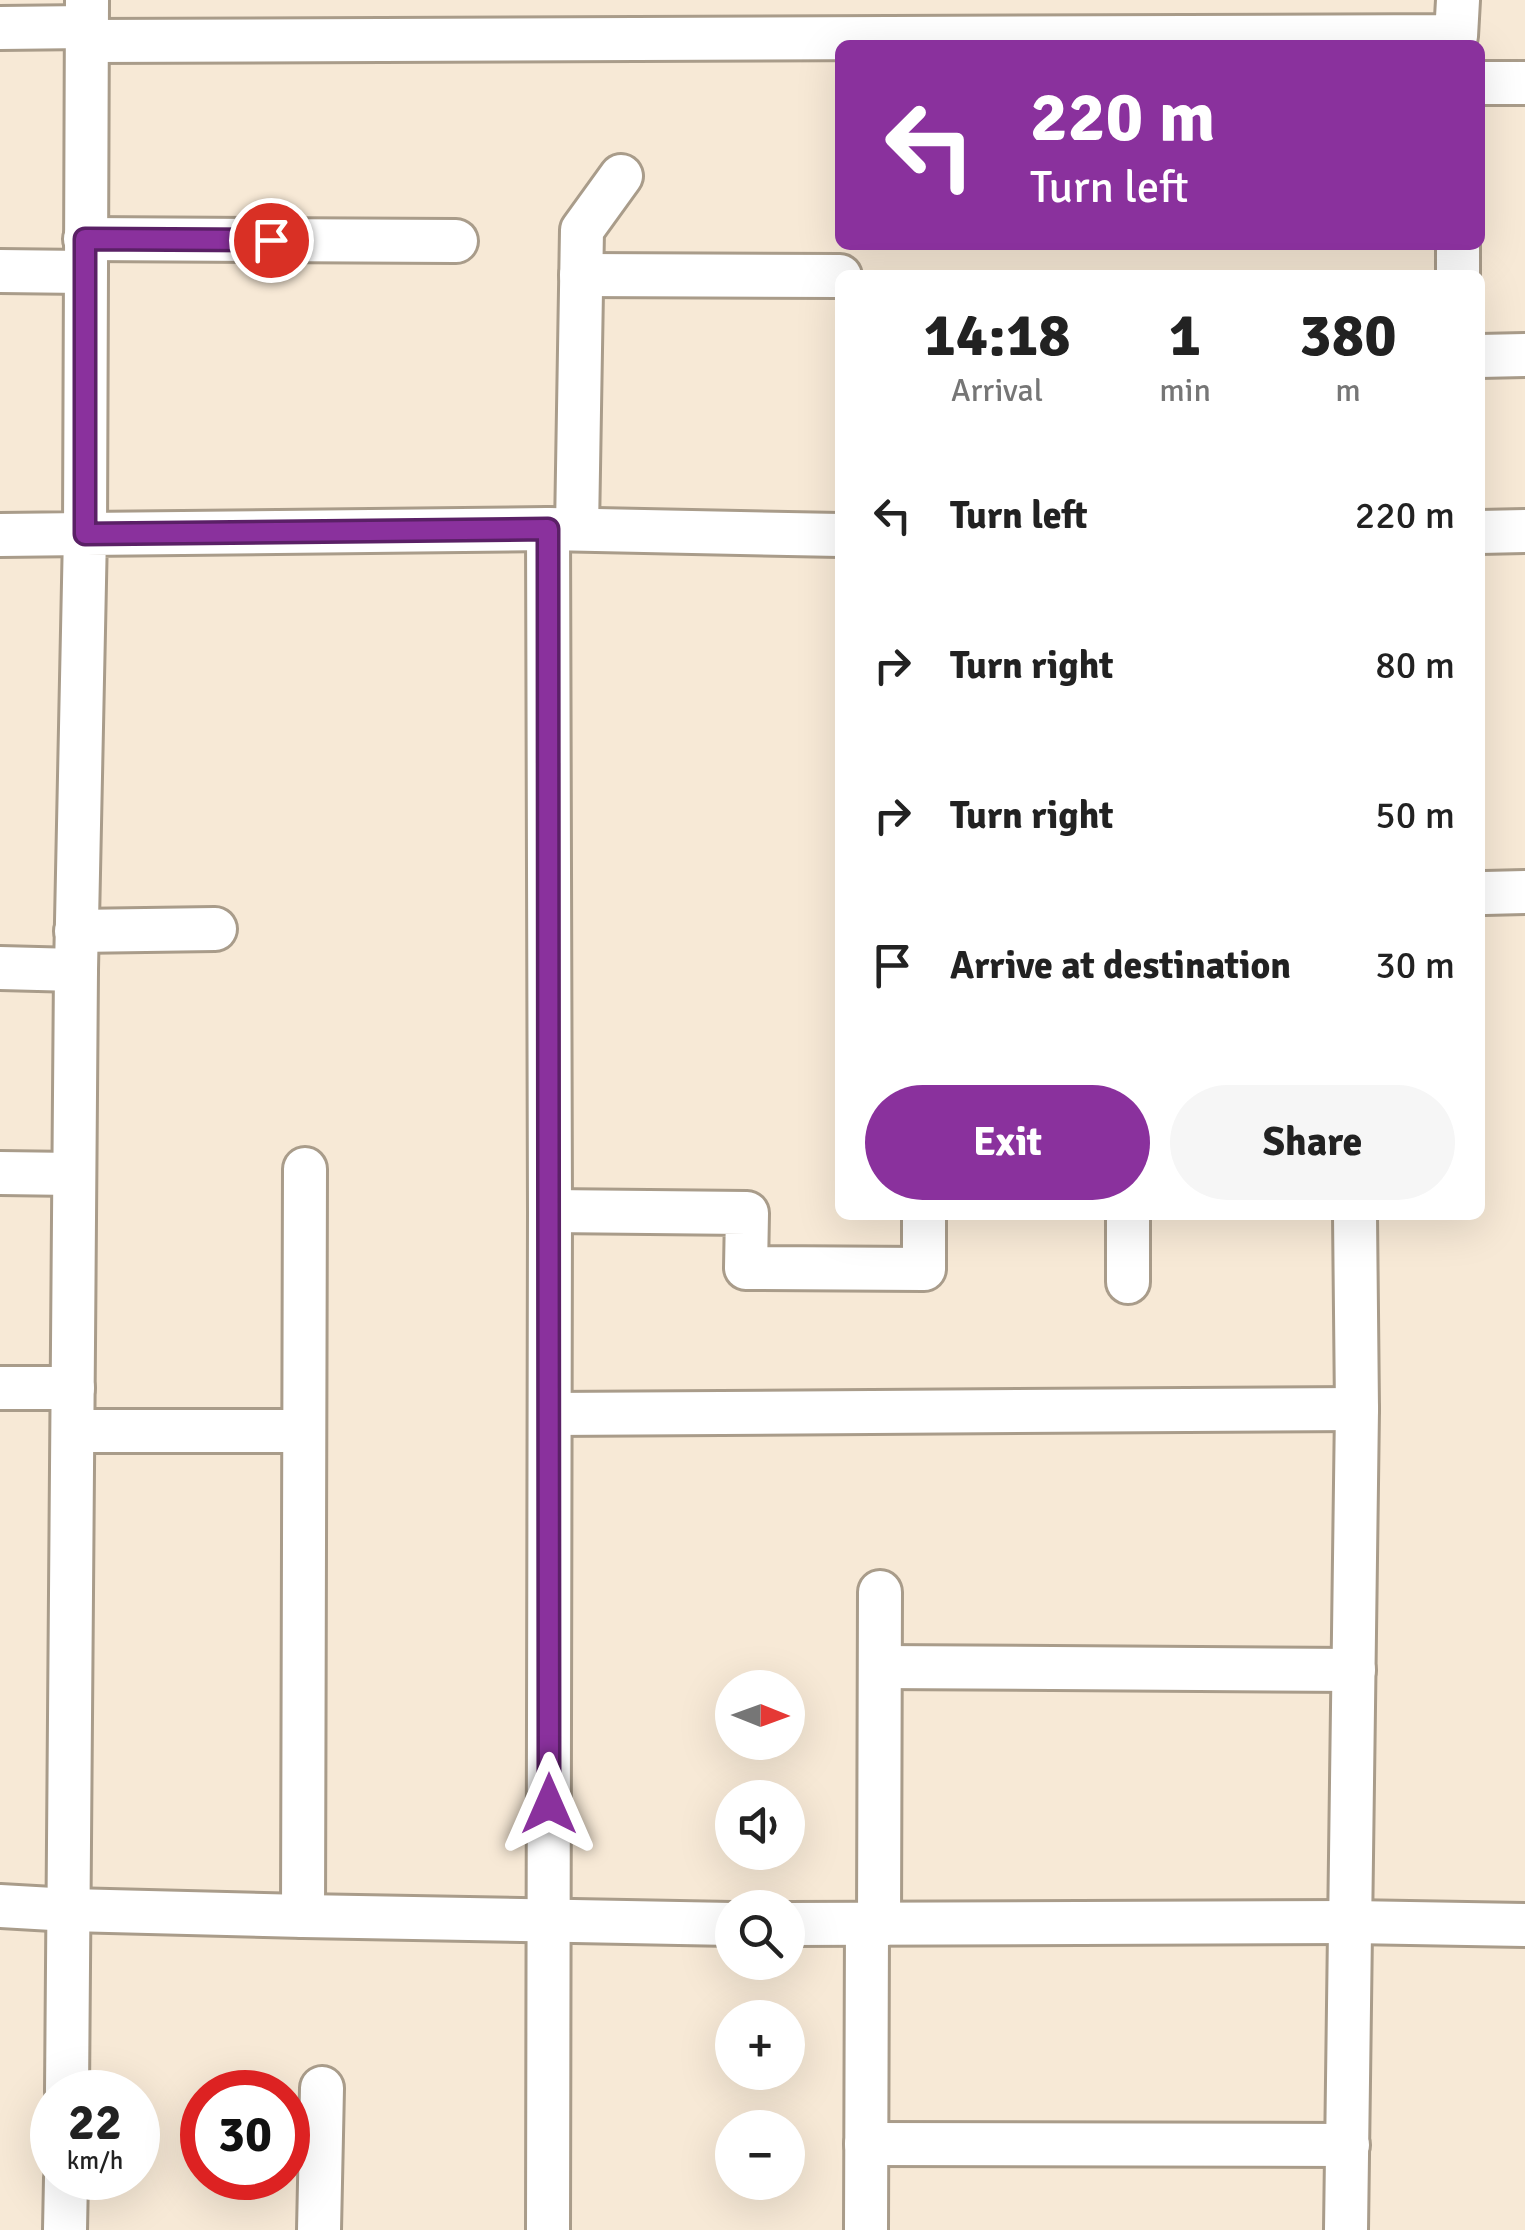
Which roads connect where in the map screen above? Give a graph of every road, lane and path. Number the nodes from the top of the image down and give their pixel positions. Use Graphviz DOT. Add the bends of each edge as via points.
graph roads {
  1 [pos="88,23"];
  2 [pos="1457,27"];
  3 [pos="0,28"];
  4 [pos="1485,83"];
  5 [pos="1525,83"];
  6 [pos="620,176"];
  7 [pos="456,242"];
  8 [pos="85,256"];
  9 [pos="0,271"];
  10 [pos="581,275"];
  11 [pos="835,276"];
  12 [pos="1525,355"];
  13 [pos="1485,356"];
  14 [pos="562,529"];
  15 [pos="1525,531"];
  16 [pos="1485,532"];
  17 [pos="85,534"];
  18 [pos="0,535"];
  19 [pos="835,536"];
  20 [pos="216,929"];
  21 [pos="76,951"];
  22 [pos="0,968"];
  23 [pos="305,1169"];
  24 [pos="0,1173"];
  25 [pos="74,1174"];
  26 [pos="550,1211"];
  27 [pos="924,1220"];
  28 [pos="1128,1220"];
  29 [pos="1355,1220"];
  30 [pos="1128,1282"];
  31 [pos="0,1388"];
  32 [pos="73,1388"];
  33 [pos="1357,1409"];
  34 [pos="550,1414"];
  35 [pos="72,1431"];
  36 [pos="304,1431"];
  37 [pos="880,1592"];
  38 [pos="880,1667"];
  39 [pos="1354,1670"];
  40 [pos="0,1906"];
  41 [pos="70,1910"];
  42 [pos="304,1916"];
  43 [pos="549,1922"];
  44 [pos="1352,1922"];
  45 [pos="715,1924"];
  46 [pos="805,1924"];
  47 [pos="1525,1925"];
  48 [pos="873,1926"];
  49 [pos="67,2070"];
  50 [pos="322,2088"];
  51 [pos="866,2144"];
  52 [pos="1348,2146"];
  53 [pos="66,2200"];
  54 [pos="65,2230"];
  55 [pos="319,2230"];
  56 [pos="548,2230"];
  57 [pos="866,2230"];
  58 [pos="1346,2230"];
  1 -- 2 [label="street"];
  1 -- 3 [label="street"];
  1 -- 8 [label="street"];
  4 -- 5 [label="street"];
  6 -- 10 [label="street" via="582,230"];
  7 -- 8 [label="street"];
  8 -- 9 [label="street"];
  8 -- 17 [label="street"];
  10 -- 11 [label="street"];
  10 -- 14 [label="street"];
  12 -- 13 [label="street"];
  14 -- 17 [label="street"];
  14 -- 19 [label="street"];
  14 -- 26 [label="street"];
  15 -- 16 [label="street"];
  17 -- 18 [label="street"];
  17 -- 21 [label="street"];
  20 -- 21 [label="street"];
  21 -- 22 [label="street"];
  21 -- 25 [label="street"];
  23 -- 36 [label="street"];
  24 -- 25 [label="street"];
  25 -- 32 [label="street"];
  26 -- 27 [label="street" via="747,1213 746,1268 924,1269"];
  26 -- 34 [label="street"];
  28 -- 30 [label="street"];
  29 -- 33 [label="street"];
  31 -- 32 [label="street"];
  32 -- 35 [label="street"];
  33 -- 34 [label="street"];
  33 -- 39 [label="street"];
  34 -- 43 [label="street"];
  35 -- 36 [label="street"];
  35 -- 41 [label="street"];
  36 -- 42 [label="street"];
  37 -- 38 [label="street"];
  38 -- 39 [label="street"];
  38 -- 48 [label="street"];
  39 -- 44 [label="street"];
  40 -- 41 [label="street"];
  41 -- 42 [label="street"];
  41 -- 49 [label="street"];
  42 -- 43 [label="street"];
  43 -- 45 [label="street"];
  43 -- 56 [label="street"];
  44 -- 47 [label="street"];
  44 -- 48 [label="street"];
  44 -- 52 [label="street"];
  46 -- 48 [label="street"];
  48 -- 51 [label="street"];
  50 -- 55 [label="street"];
  51 -- 52 [label="street"];
  51 -- 57 [label="street"];
  52 -- 58 [label="street"];
  53 -- 54 [label="street"];
}
